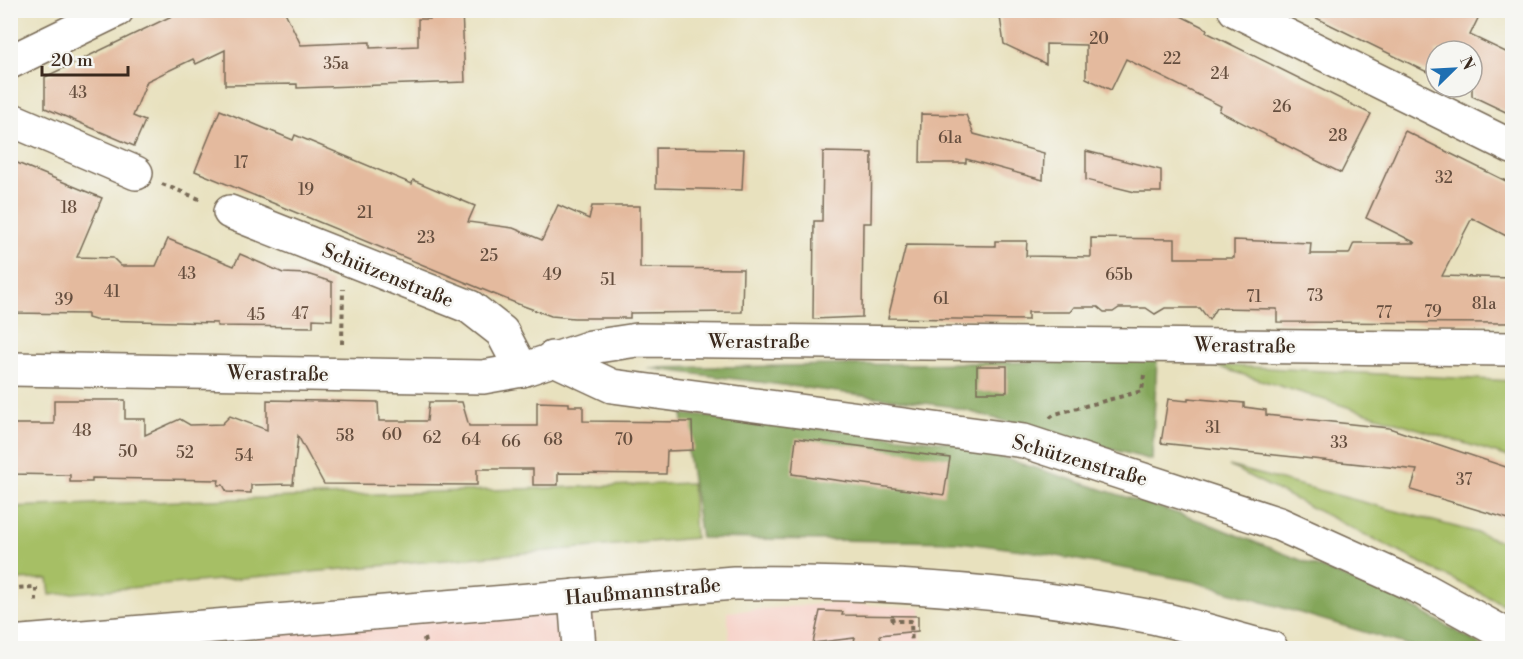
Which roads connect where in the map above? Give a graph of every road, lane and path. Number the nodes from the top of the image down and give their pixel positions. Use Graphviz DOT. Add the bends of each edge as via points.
graph roads {
  1 [pos="117,10"];
  2 [pos="1235,10"];
  3 [pos="11,62"];
  4 [pos="10,119"];
  5 [pos="1512,147"];
  6 [pos="136,174"];
  7 [pos="230,212"];
  8 [pos="344,258"];
  9 [pos="1512,349"];
  10 [pos="537,364"];
  11 [pos="10,369"];
  12 [pos="1134,371"];
  13 [pos="342,374"];
  14 [pos="1024,441"];
  15 [pos="10,588"];
  16 [pos="575,596"];
  17 [pos="36,605"];
  18 [pos="893,621"];
  19 [pos="245,636"];
  20 [pos="1512,638"];
  21 [pos="425,642"];
  22 [pos="10,643"];
  23 [pos="426,648"];
  24 [pos="579,648"];
  25 [pos="912,648"];
  26 [pos="1271,648"];
  1 -- 3 [label="street"];
  2 -- 5 [label="street"];
  4 -- 6 [label="street"];
  6 -- 7 [label="path"];
  7 -- 8 [label="street, Schützenstraße"];
  8 -- 10 [label="street, Schützenstraße" via="470,307"];
  8 -- 13 [label="path"];
  9 -- 10 [label="street, Werastraße" via="637,340 591,347"];
  10 -- 13 [label="street, Werastraße" via="483,376"];
  10 -- 14 [label="street, Schützenstraße" via="612,386"];
  11 -- 13 [label="street, Werastraße"];
  12 -- 14 [label="path" via="1144,372 1142,391 1055,414"];
  14 -- 20 [label="street, Schützenstraße" via="1280,524 1423,590"];
  15 -- 17 [label="path" via="36,587"];
  16 -- 19 [label="street, Haußmannstraße"];
  16 -- 24 [label="street"];
  16 -- 26 [label="street, Haußmannstraße" via="734,583 798,582 975,592 1149,616"];
  18 -- 25 [label="path" via="911,621"];
  19 -- 22 [label="street, Haußmannstraße"];
  21 -- 23 [label="path"];
}
